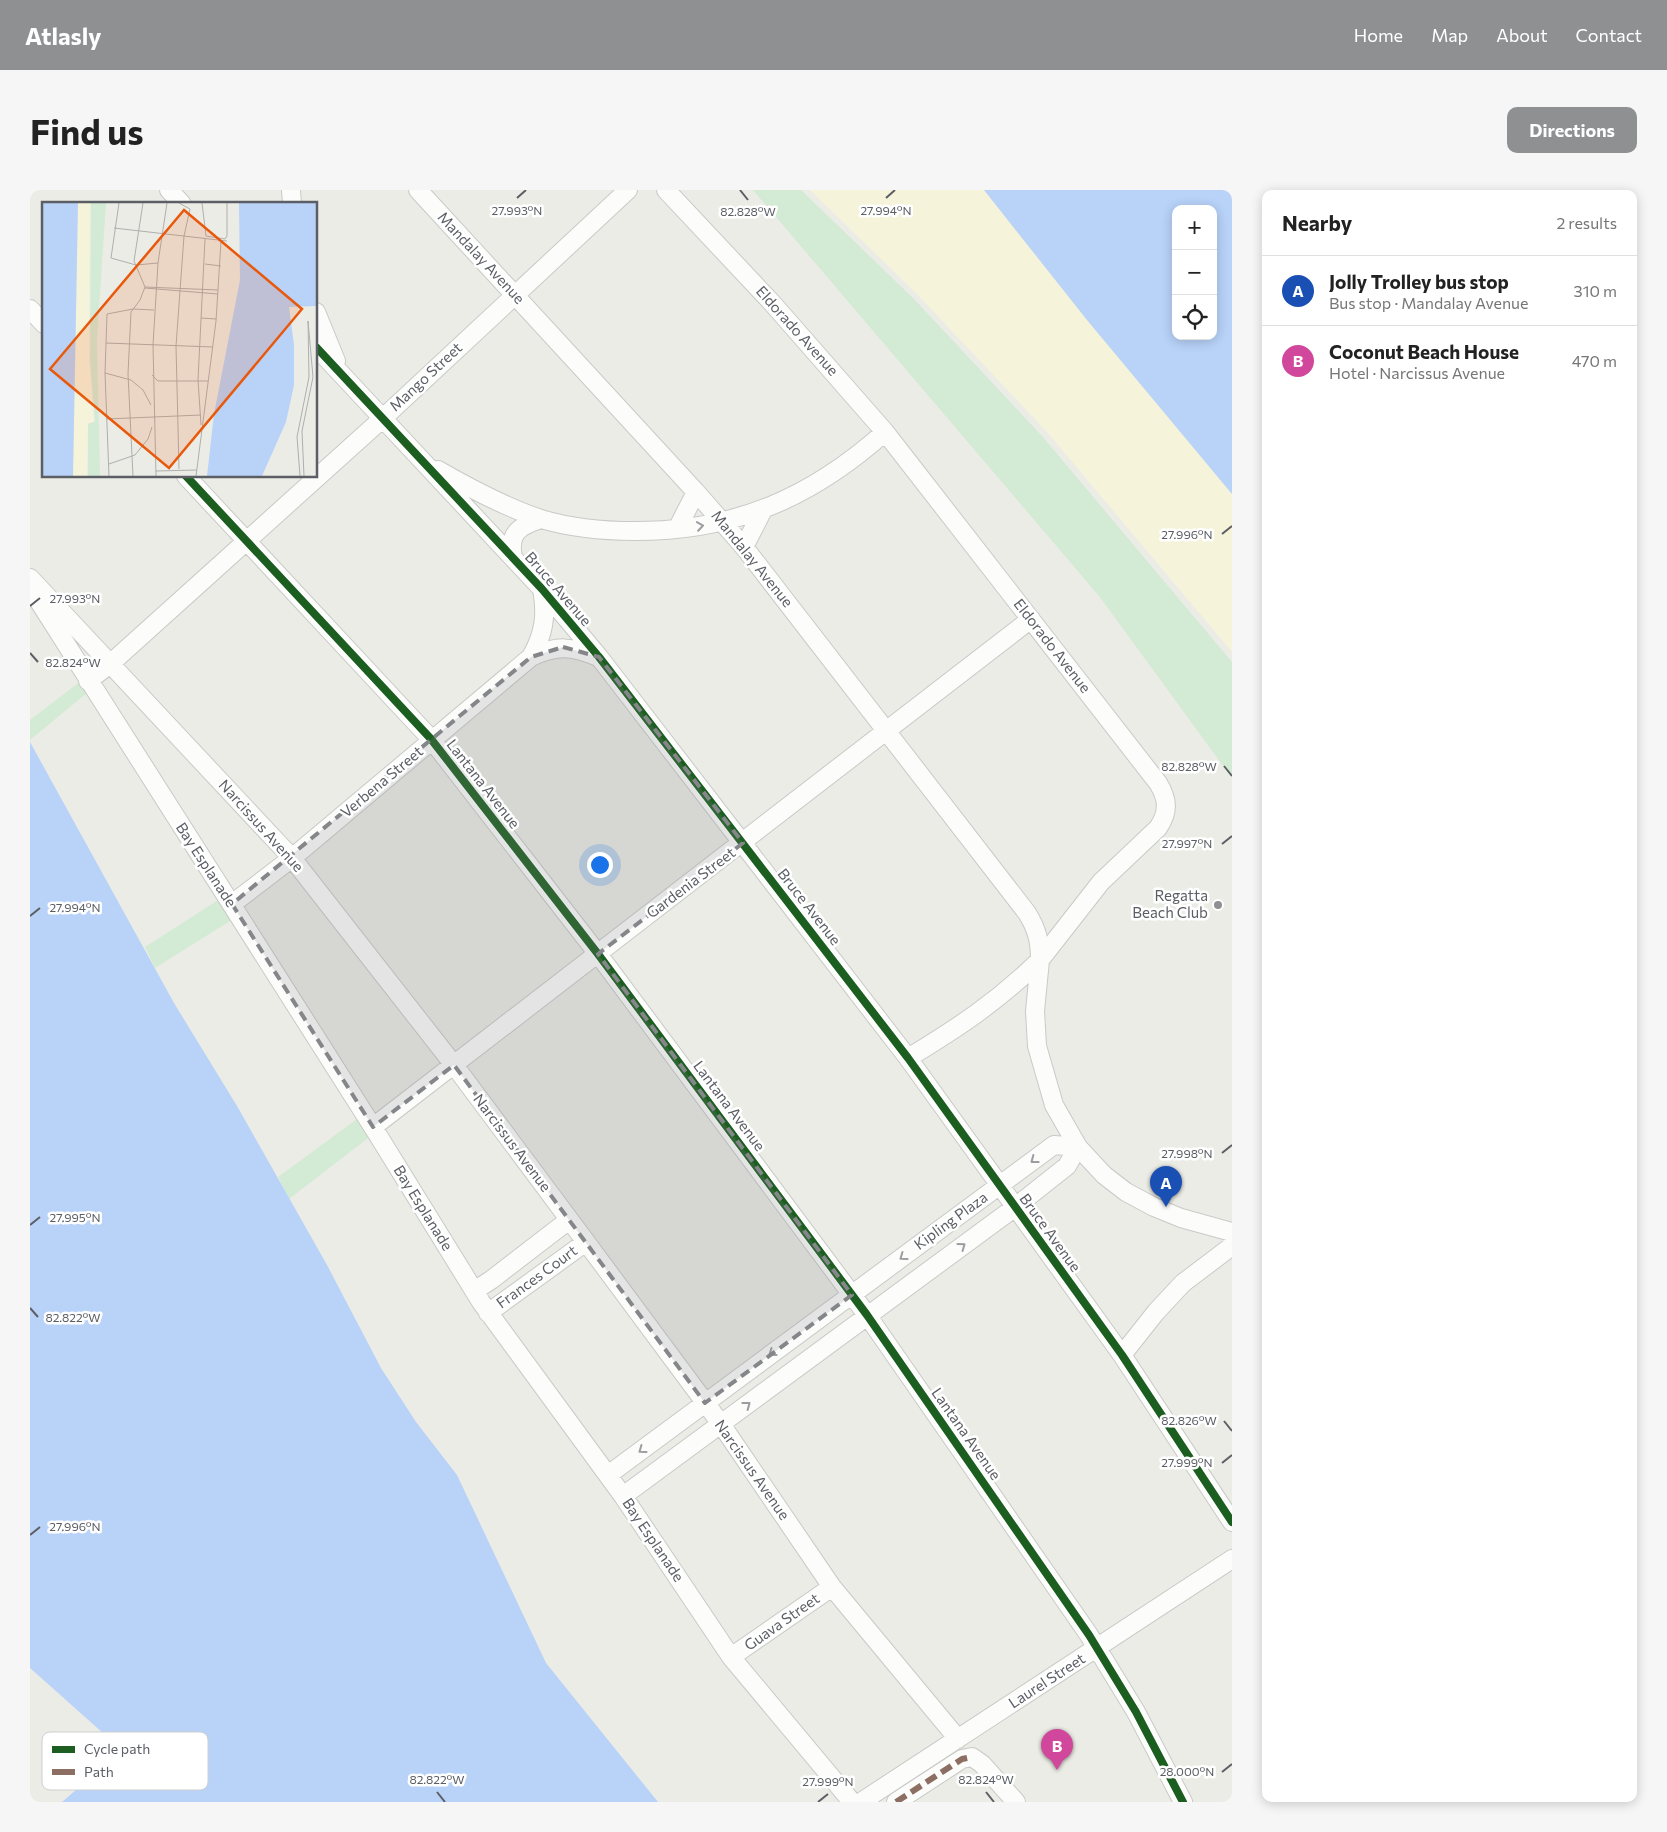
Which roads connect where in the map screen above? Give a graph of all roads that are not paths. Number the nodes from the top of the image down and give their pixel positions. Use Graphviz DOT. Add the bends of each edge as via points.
graph roads {
  1 [pos="170,190"];
  2 [pos="418,190"];
  3 [pos="628,190"];
  4 [pos="666,190"];
  5 [pos="180,202"];
  6 [pos="515,295"];
  7 [pos="30,309"];
  8 [pos="318,317"];
  9 [pos="42,322"];
  10 [pos="318,349"];
  11 [pos="341,373"];
  12 [pos="382,419"];
  13 [pos="885,432"];
  14 [pos="429,465"];
  15 [pos="318,476"];
  16 [pos="188,478"];
  17 [pos="316,478"];
  18 [pos="696,492"];
  19 [pos="762,510"];
  20 [pos="541,519"];
  21 [pos="724,523"];
  22 [pos="677,529"];
  23 [pos="246,540"];
  24 [pos="744,547"];
  25 [pos="513,558"];
  26 [pos="30,578"];
  27 [pos="30,587"];
  28 [pos="542,589"];
  29 [pos="1031,619"];
  30 [pos="531,657"];
  31 [pos="599,657"];
  32 [pos="110,664"];
  33 [pos="88,681"];
  34 [pos="886,730"];
  35 [pos="431,739"];
  36 [pos="743,843"];
  37 [pos="292,858"];
  38 [pos="232,904"];
  39 [pos="598,954"];
  40 [pos="1040,960"];
  41 [pos="908,1058"];
  42 [pos="454,1065"];
  43 [pos="373,1127"];
  44 [pos="1078,1147"];
  45 [pos="999,1187"];
  46 [pos="1014,1208"];
  47 [pos="569,1220"];
  48 [pos="1232,1232"];
  49 [pos="586,1242"];
  50 [pos="1232,1246"];
  51 [pos="474,1291"];
  52 [pos="852,1294"];
  53 [pos="488,1313"];
  54 [pos="867,1315"];
  55 [pos="1122,1356"];
  56 [pos="705,1403"];
  57 [pos="721,1424"];
  58 [pos="608,1474"];
  59 [pos="623,1496"];
  60 [pos="1232,1522"];
  61 [pos="1232,1559"];
  62 [pos="832,1587"];
  63 [pos="1097,1648"];
  64 [pos="731,1657"];
  65 [pos="958,1739"];
  66 [pos="852,1802"];
  67 [pos="861,1802"];
  68 [pos="896,1802"];
  69 [pos="1016,1802"];
  70 [pos="1183,1802"];
  1 -- 5 [label="street"];
  2 -- 6 [label="street, Mandalay Avenue"];
  3 -- 6 [label="street, Mango Street"];
  4 -- 13 [label="street, Eldorado Avenue" via="773,304"];
  6 -- 12 [label="street, Mango Street"];
  6 -- 18 [label="street, Mandalay Avenue"];
  7 -- 9 [label="street"];
  8 -- 11 [label="street"];
  10 -- 11 [label="street, Bruce Avenue"];
  11 -- 12 [label="street, Bruce Avenue"];
  12 -- 14 [label="street, Bruce Avenue"];
  12 -- 15 [label="street, Mango Street"];
  13 -- 19 [label="street" via="830,476"];
  13 -- 29 [label="street, Eldorado Avenue"];
  14 -- 20 [label="street" via="503,504"];
  14 -- 25 [label="street, Bruce Avenue"];
  16 -- 23 [label="street, Lantana Avenue"];
  17 -- 23 [label="street, Mango Street"];
  18 -- 21 [label="street, Mandalay Avenue"];
  18 -- 22 [label="street"];
  19 -- 21 [label="street"];
  19 -- 24 [label="street"];
  20 -- 22 [label="street" via="609,531"];
  20 -- 25 [label="street" via="528,523 514,535 510,545"];
  22 -- 21 [label="street, one-way"];
  21 -- 24 [label="street, Mandalay Avenue"];
  23 -- 32 [label="street, Mango Street"];
  23 -- 35 [label="street, Lantana Avenue"];
  24 -- 34 [label="street, Mandalay Avenue"];
  25 -- 28 [label="street, Bruce Avenue"];
  26 -- 32 [label="street, Narcissus Avenue"];
  27 -- 33 [label="street, Bay Esplanade"];
  28 -- 30 [label="street, Verbena Street" via="546,608 544,626"];
  28 -- 31 [label="street, Bruce Avenue"];
  29 -- 34 [label="street, Gardenia Street"];
  29 -- 40 [label="street, Eldorado Avenue" via="1158,783 1166,796 1167,807 1158,828 1101,882"];
  30 -- 31 [label="street, Verbena Street" via="563,647"];
  30 -- 35 [label="street, Verbena Street"];
  31 -- 36 [label="street, Bruce Avenue"];
  32 -- 33 [label="street, Mango Street"];
  32 -- 37 [label="street, Narcissus Avenue"];
  33 -- 38 [label="street, Bay Esplanade"];
  34 -- 36 [label="street, Gardenia Street"];
  34 -- 40 [label="street, Mandalay Avenue" via="1027,913 1036,927"];
  35 -- 37 [label="street, Verbena Street"];
  35 -- 39 [label="street, Lantana Avenue"];
  36 -- 39 [label="street, Gardenia Street"];
  36 -- 41 [label="street, Bruce Avenue"];
  37 -- 38 [label="street, Verbena Street"];
  37 -- 42 [label="street, Narcissus Avenue"];
  38 -- 43 [label="street, Bay Esplanade"];
  39 -- 42 [label="street, Gardenia Street"];
  39 -- 52 [label="street, Lantana Avenue"];
  40 -- 41 [label="street, Eldorado Avenue" via="998,999"];
  40 -- 44 [label="street" via="1035,1011 1037,1046 1054,1105"];
  41 -- 45 [label="street, Bruce Avenue"];
  42 -- 43 [label="street, Gardenia Street"];
  42 -- 47 [label="street, Narcissus Avenue"];
  43 -- 51 [label="street, Bay Esplanade"];
  44 -- 45 [label="street, Kipling Plaza, one-way" via="1054,1145"];
  44 -- 46 [label="street, Kipling Plaza" via="1067,1166"];
  44 -- 48 [label="street" via="1104,1175 1126,1192 1181,1218"];
  45 -- 46 [label="street, Bruce Avenue"];
  45 -- 52 [label="street, Kipling Plaza, one-way"];
  54 -- 46 [label="street, Kipling Plaza, one-way"];
  46 -- 55 [label="street, Bruce Avenue"];
  47 -- 49 [label="street, Narcissus Avenue"];
  47 -- 51 [label="street"];
  49 -- 53 [label="street, Frances Court"];
  49 -- 56 [label="street, Narcissus Avenue"];
  50 -- 55 [label="street" via="1183,1283"];
  51 -- 53 [label="street, Bay Esplanade"];
  52 -- 54 [label="street, Lantana Avenue"];
  52 -- 56 [label="street, Kipling Plaza, one-way"];
  53 -- 58 [label="street, Bay Esplanade"];
  57 -- 54 [label="street, Kipling Plaza, one-way"];
  54 -- 63 [label="street, Lantana Avenue"];
  55 -- 60 [label="street, Bruce Avenue"];
  56 -- 57 [label="street, Narcissus Avenue"];
  56 -- 58 [label="street, Kipling Plaza, one-way"];
  57 -- 59 [label="street, Kipling Plaza"];
  57 -- 62 [label="street, Narcissus Avenue"];
  58 -- 59 [label="street, Bay Esplanade"];
  59 -- 64 [label="street, Bay Esplanade"];
  61 -- 63 [label="street, Laurel Street"];
  62 -- 64 [label="street, Guava Street"];
  62 -- 65 [label="street, Narcissus Avenue"];
  63 -- 65 [label="street, Laurel Street"];
  63 -- 70 [label="street, Lantana Avenue" via="1136,1712"];
  64 -- 66 [label="street, Bay Esplanade"];
  65 -- 67 [label="street, Laurel Street"];
  68 -- 69 [label="street" via="962,1759 972,1757"];
}
